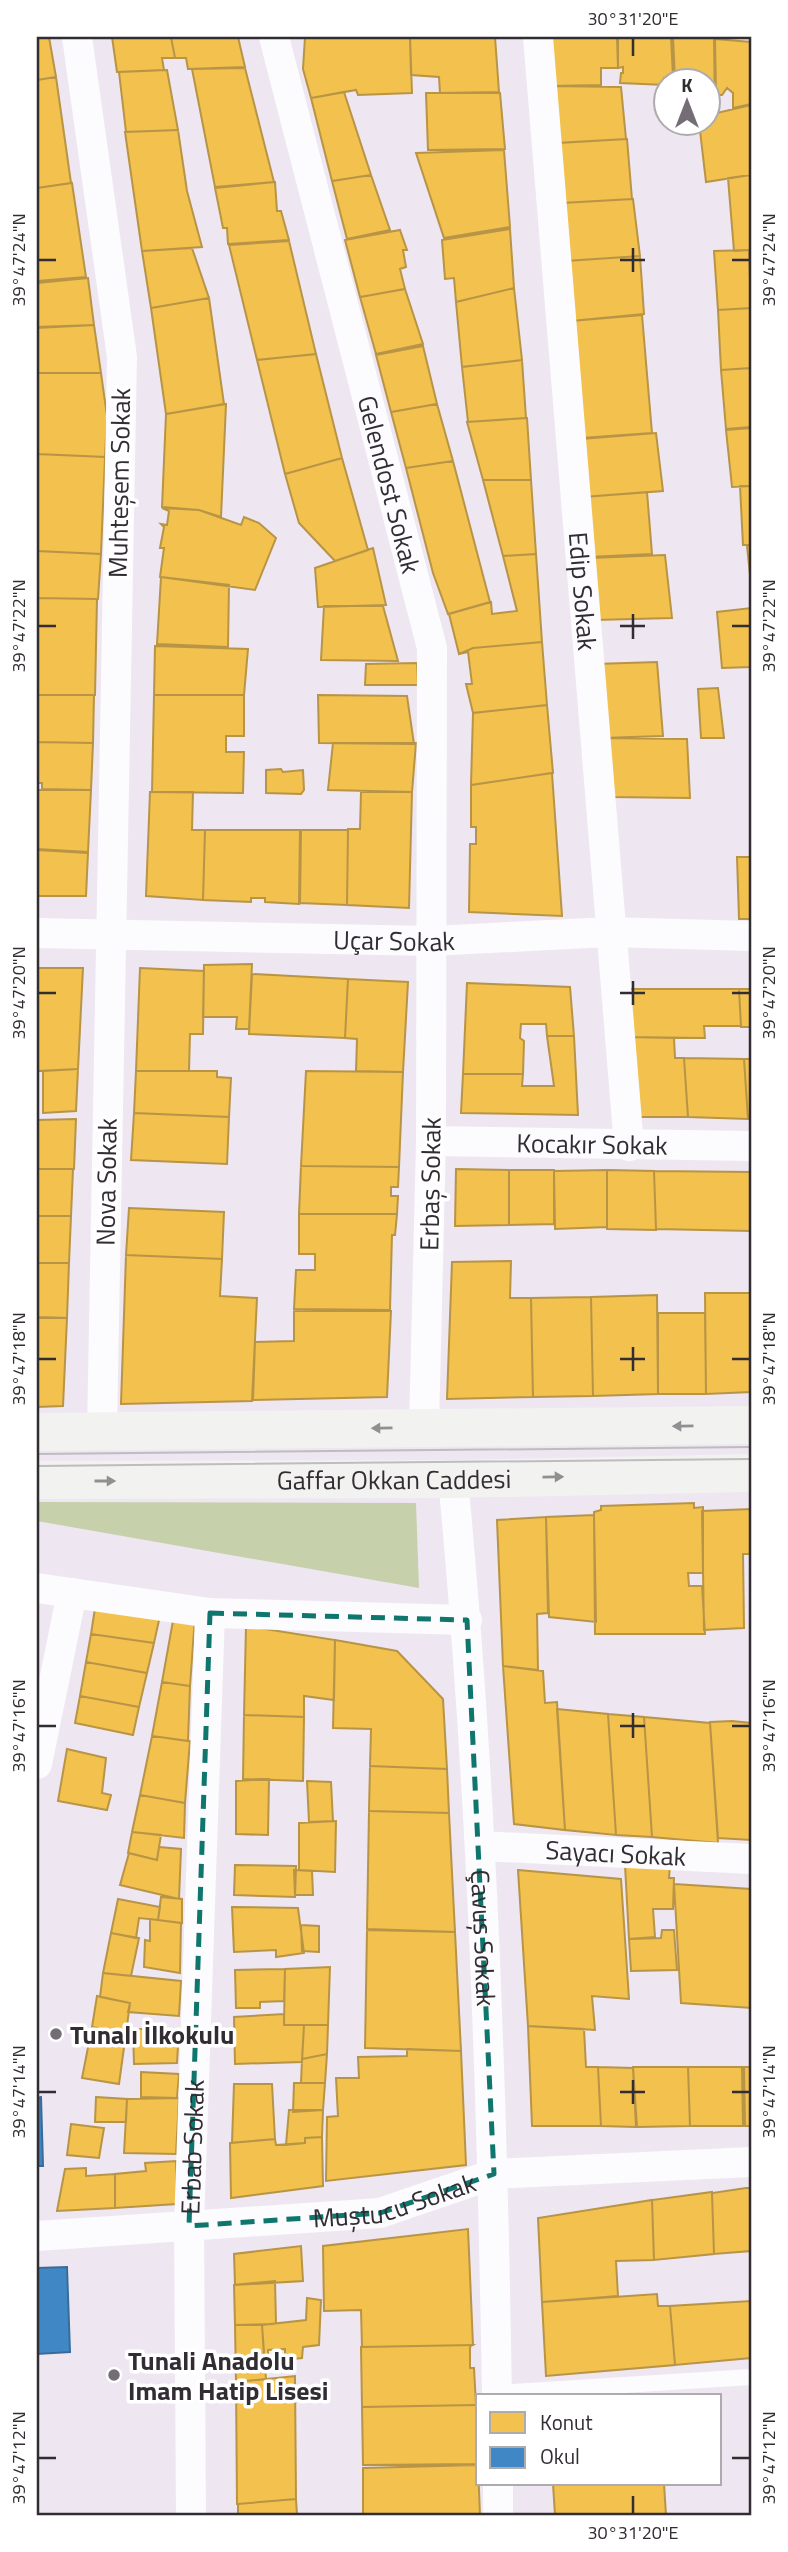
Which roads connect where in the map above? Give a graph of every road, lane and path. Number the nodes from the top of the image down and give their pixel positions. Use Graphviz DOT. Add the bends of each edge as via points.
graph roads {
  1 [pos="77,37"];
  2 [pos="274,37"];
  3 [pos="538,37"];
  4 [pos="609,932"];
  5 [pos="37,933"];
  6 [pos="111,933"];
  7 [pos="751,936"];
  8 [pos="432,941"];
  9 [pos="431,1141"];
  10 [pos="629,1146"];
  11 [pos="751,1146"];
  12 [pos="751,1425"];
  13 [pos="424,1428"];
  14 [pos="102,1431"];
  15 [pos="37,1432"];
  16 [pos="751,1473"];
  17 [pos="453,1479"];
  18 [pos="37,1480"];
  19 [pos="37,1588"];
  20 [pos="72,1593"];
  21 [pos="210,1613"];
  22 [pos="467,1620"];
  23 [pos="37,1764"];
  24 [pos="480,1846"];
  25 [pos="751,1859"];
  26 [pos="751,2162"];
  27 [pos="494,2174"];
  28 [pos="189,2226"];
  29 [pos="37,2236"];
  30 [pos="751,2377"];
  31 [pos="497,2394"];
  32 [pos="511,2394"];
  33 [pos="498,2486"];
  34 [pos="191,2515"];
  35 [pos="498,2515"];
  1 -- 6 [label="street, Muhteşem Sokak" via="122,357"];
  2 -- 8 [label="street, Gelendost Sokak" via="432,649"];
  3 -- 4 [label="street, Edip Sokak"];
  4 -- 7 [label="street, Uçar Sokak"];
  4 -- 8 [label="street, Uçar Sokak"];
  4 -- 10 [label="street, Edip Sokak"];
  5 -- 6 [label="street, Uçar Sokak"];
  6 -- 8 [label="street, Uçar Sokak"];
  6 -- 14 [label="street, Nova Sokak"];
  8 -- 9 [label="street, Erbaş Sokak"];
  9 -- 10 [label="street, Kocakır Sokak"];
  9 -- 13 [label="street, Erbaş Sokak"];
  10 -- 11 [label="street, Kocakır Sokak"];
  12 -- 13 [label="main road, Gaffar Okkan Caddesi, one-way"];
  13 -- 14 [label="main road, Gaffar Okkan Caddesi, one-way"];
  14 -- 15 [label="main road, Gaffar Okkan Caddesi"];
  17 -- 16 [label="main road, Gaffar Okkan Caddesi, one-way"];
  18 -- 17 [label="main road, Gaffar Okkan Caddesi, one-way"];
  17 -- 22 [label="street, Çavuş Sokak"];
  19 -- 20 [label="street"];
  20 -- 21 [label="street"];
  20 -- 23 [label="street"];
  21 -- 22 [label="street"];
  21 -- 28 [label="street, Erbab Sokak"];
  22 -- 24 [label="street, Çavuş Sokak"];
  24 -- 25 [label="street, Sayacı Sokak"];
  24 -- 27 [label="street, Çavuş Sokak"];
  26 -- 27 [label="street, Muştucu Sokak"];
  27 -- 28 [label="street, Muştucu Sokak" via="380,2213"];
  27 -- 31 [label="street, Çavuş Sokak"];
  28 -- 29 [label="street, Muştucu Sokak"];
  28 -- 34 [label="street, Erbab Sokak"];
  30 -- 32 [label="lane"];
  33 -- 35 [label="street"];
}
